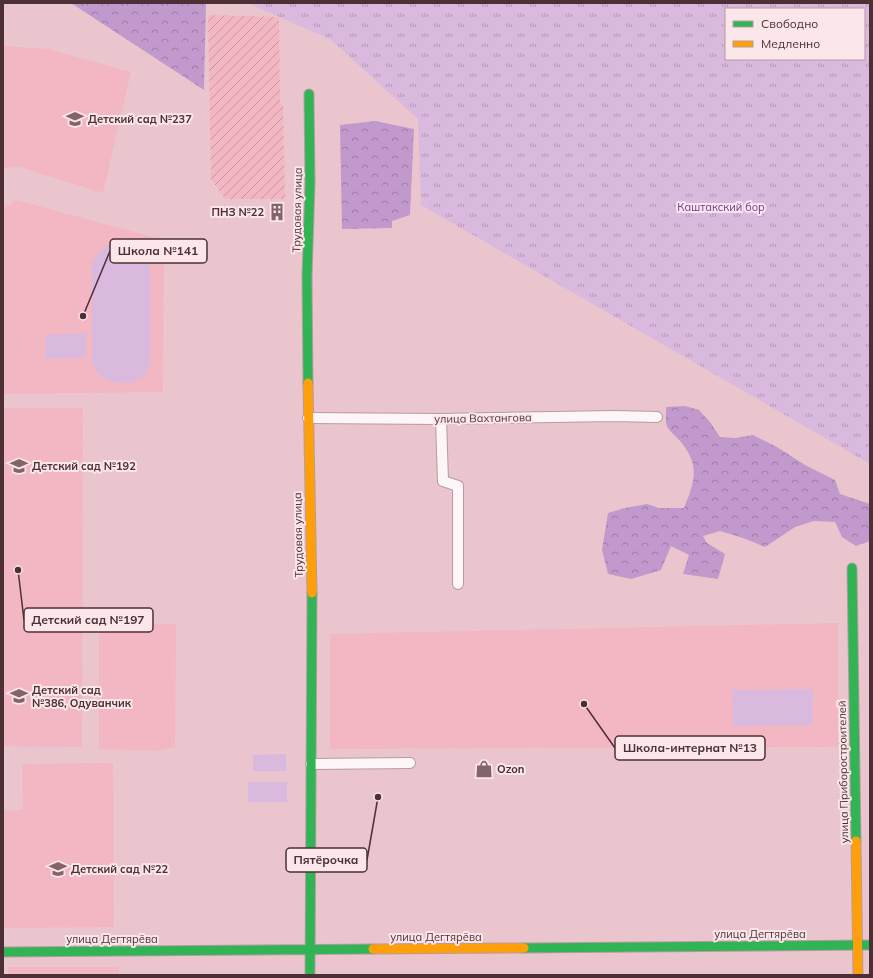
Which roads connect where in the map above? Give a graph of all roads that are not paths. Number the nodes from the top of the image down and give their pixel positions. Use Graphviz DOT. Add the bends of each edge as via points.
graph roads {
  1 [pos="309,94"];
  2 [pos="657,417"];
  3 [pos="308,418"];
  4 [pos="441,419"];
  5 [pos="852,568"];
  6 [pos="458,584"];
  7 [pos="410,763"];
  8 [pos="311,764"];
  9 [pos="858,946"];
  10 [pos="870,946"];
  11 [pos="310,950"];
  12 [pos="3,952"];
  13 [pos="310,975"];
  14 [pos="858,975"];
  1 -- 3 [label="street, Трудовая улица"];
  2 -- 4 [label="street, улица Вахтангова"];
  3 -- 4 [label="street, улица Вахтангова"];
  3 -- 8 [label="street, Трудовая улица" via="312,590"];
  4 -- 6 [label="street" via="443,481 458,486"];
  5 -- 9 [label="street, улица Приборостроителей"];
  7 -- 8 [label="street"];
  8 -- 11 [label="street, Трудовая улица"];
  9 -- 10 [label="street, улица Дегтярёва"];
  9 -- 11 [label="street, улица Дегтярёва"];
  9 -- 14 [label="street, улица Приборостроителей"];
  11 -- 12 [label="street, улица Дегтярёва"];
  11 -- 13 [label="street, Трудовая улица"];
}
